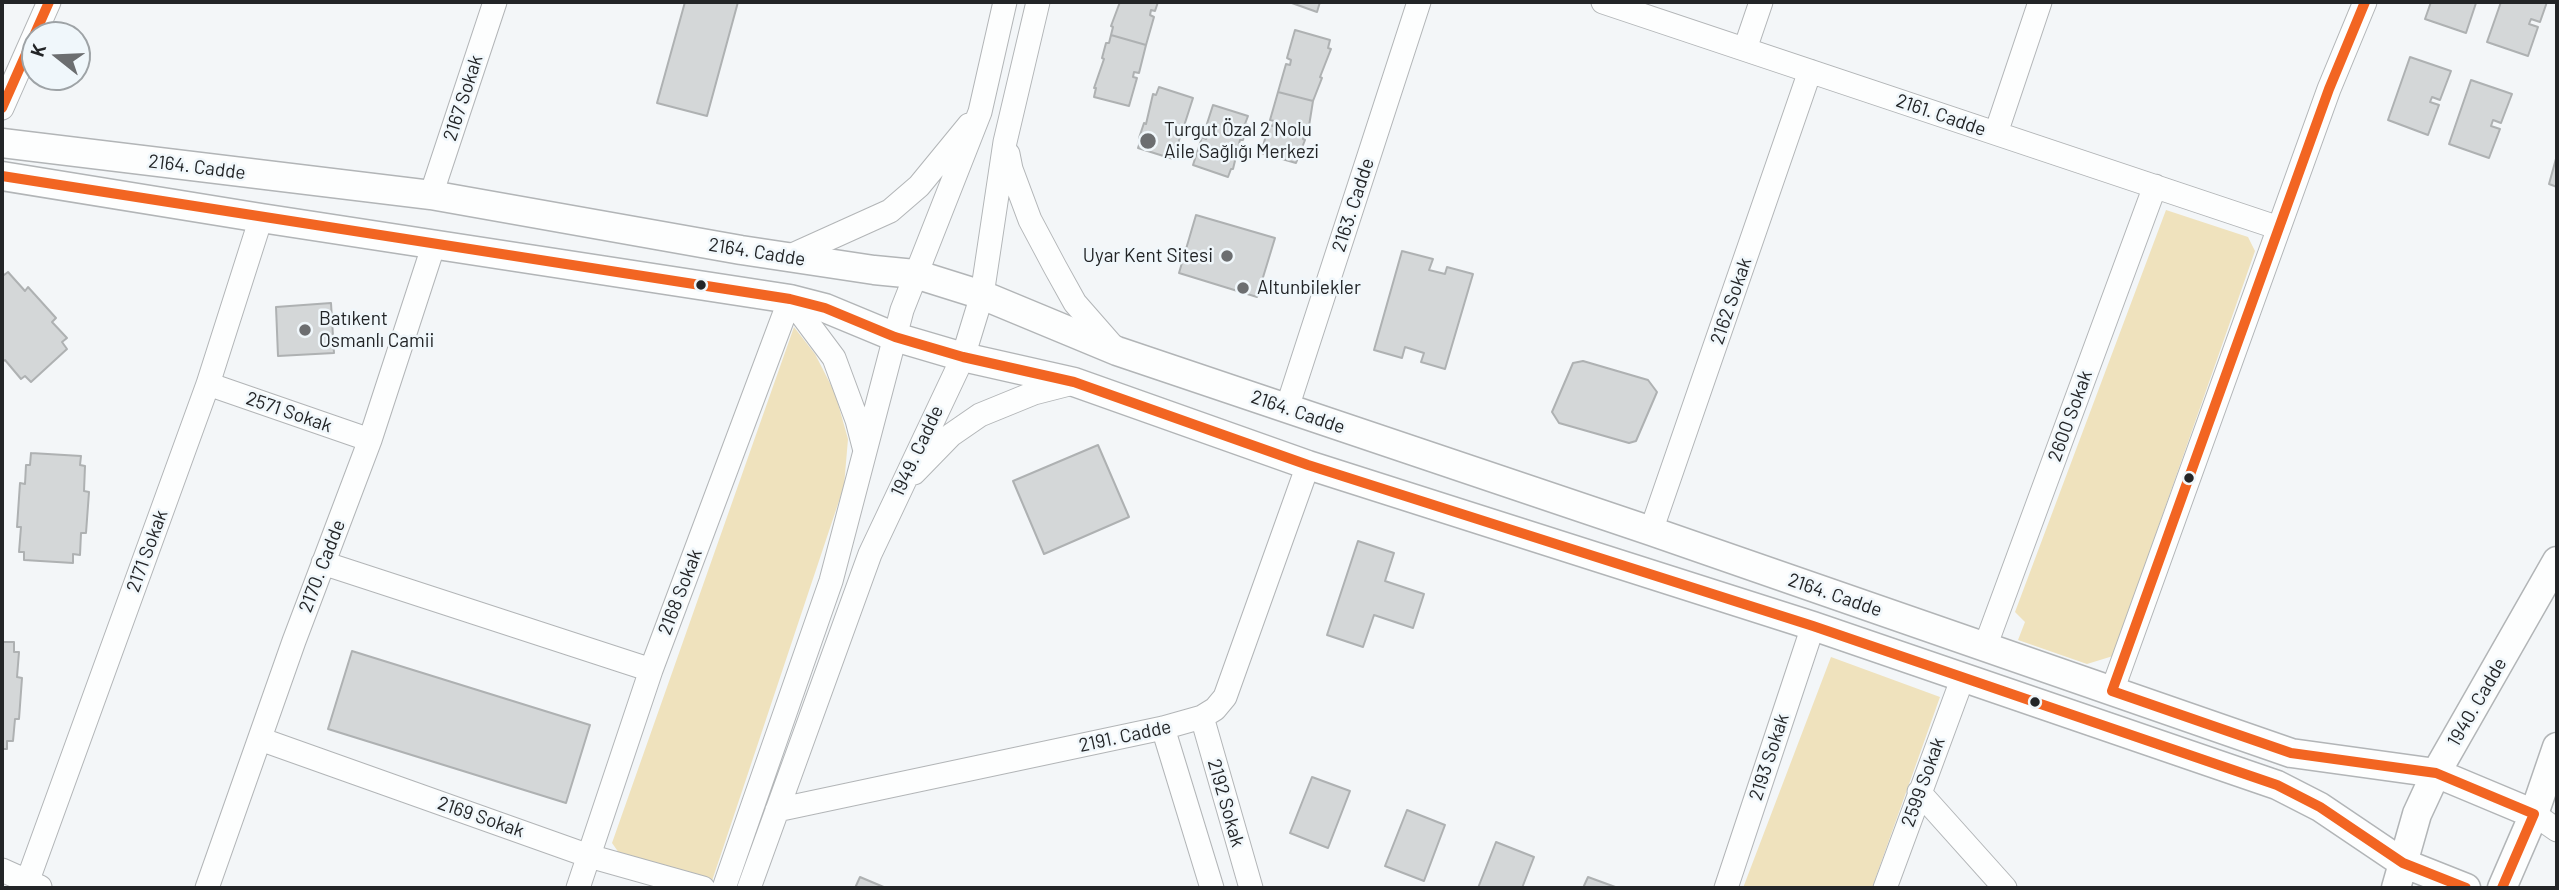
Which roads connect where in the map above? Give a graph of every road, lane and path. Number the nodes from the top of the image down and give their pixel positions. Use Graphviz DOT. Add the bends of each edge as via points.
graph roads {
  1 [pos="49,2"];
  2 [pos="495,2"];
  3 [pos="1005,2"];
  4 [pos="1038,2"];
  5 [pos="1419,2"];
  6 [pos="1603,2"];
  7 [pos="1761,2"];
  8 [pos="2040,2"];
  9 [pos="2365,2"];
  10 [pos="1745,49"];
  11 [pos="1810,71"];
  12 [pos="2,108"];
  13 [pos="980,112"];
  14 [pos="1996,133"];
  15 [pos="1005,142"];
  16 [pos="2,143"];
  17 [pos="2,176"];
  18 [pos="2155,186"];
  19 [pos="431,195"];
  20 [pos="261,218"];
  21 [pos="2279,228"];
  22 [pos="434,244"];
  23 [pos="788,257"];
  24 [pos="915,274"];
  25 [pos="982,295"];
  26 [pos="790,299"];
  27 [pos="895,337"];
  28 [pos="1117,351"];
  29 [pos="963,357"];
  30 [pos="1074,382"];
  31 [pos="208,384"];
  32 [pos="1287,408"];
  33 [pos="370,440"];
  34 [pos="866,454"];
  35 [pos="1308,465"];
  36 [pos="898,491"];
  37 [pos="1651,531"];
  38 [pos="2557,561"];
  39 [pos="323,563"];
  40 [pos="1813,626"];
  41 [pos="1985,647"];
  42 [pos="651,670"];
  43 [pos="1963,677"];
  44 [pos="2112,691"];
  45 [pos="1202,717"];
  46 [pos="1163,728"];
  47 [pos="260,739"];
  48 [pos="2557,747"];
  49 [pos="2436,773"];
  50 [pos="1919,792"];
  51 [pos="776,810"];
  52 [pos="2534,814"];
  53 [pos="2557,830"];
  54 [pos="589,856"];
  55 [pos="2,870"];
  56 [pos="2400,876"];
  57 [pos="32,886"];
  58 [pos="207,888"];
  59 [pos="578,888"];
  60 [pos="703,888"];
  61 [pos="724,888"];
  62 [pos="749,888"];
  63 [pos="1212,888"];
  64 [pos="1251,888"];
  65 [pos="1726,888"];
  66 [pos="1885,888"];
  67 [pos="2004,888"];
  68 [pos="2466,888"];
  69 [pos="2502,888"];
  1 -- 12 [label="street"];
  2 -- 19 [label="street, 2167 Sokak"];
  3 -- 13 [label="street"];
  4 -- 15 [label="street, 1949. Cadde"];
  5 -- 32 [label="street, 2163. Cadde"];
  6 -- 10 [label="street, 2161. Cadde"];
  7 -- 10 [label="street"];
  8 -- 14 [label="street"];
  9 -- 21 [label="street"];
  10 -- 11 [label="street, 2161. Cadde"];
  11 -- 14 [label="street, 2161. Cadde"];
  11 -- 37 [label="street, 2162 Sokak"];
  13 -- 23 [label="street" via="919,186 890,211"];
  13 -- 24 [label="street"];
  14 -- 18 [label="street, 2161. Cadde"];
  15 -- 25 [label="street, 1949. Cadde"];
  15 -- 28 [label="street" via="1030,220 1075,303"];
  16 -- 19 [label="main road, 2164. Cadde"];
  17 -- 20 [label="main road, 2164. Cadde"];
  18 -- 21 [label="street, 2161. Cadde"];
  18 -- 41 [label="street, 2600 Sokak"];
  19 -- 23 [label="main road, 2164. Cadde"];
  20 -- 22 [label="main road, 2164. Cadde"];
  20 -- 31 [label="street, 2171 Sokak"];
  21 -- 44 [label="street"];
  22 -- 26 [label="main road, 2164. Cadde"];
  22 -- 33 [label="street, 2170. Cadde"];
  23 -- 24 [label="main road, 2164. Cadde"];
  24 -- 25 [label="main road, 2164. Cadde"];
  24 -- 27 [label="street"];
  25 -- 28 [label="main road, 2164. Cadde"];
  25 -- 29 [label="street, 1949. Cadde"];
  26 -- 27 [label="main road, 2164. Cadde"];
  26 -- 34 [label="street" via="834,358"];
  26 -- 42 [label="street, 2168 Sokak"];
  27 -- 29 [label="main road, 2164. Cadde"];
  27 -- 34 [label="street"];
  28 -- 32 [label="main road, 2164. Cadde"];
  29 -- 30 [label="main road, 2164. Cadde"];
  29 -- 36 [label="street, 1949. Cadde"];
  30 -- 35 [label="main road, 2164. Cadde"];
  30 -- 36 [label="street" via="980,415 933,452"];
  31 -- 33 [label="street, 2571 Sokak"];
  31 -- 57 [label="street, 2171 Sokak"];
  32 -- 37 [label="main road, 2164. Cadde"];
  33 -- 39 [label="street, 2170. Cadde"];
  34 -- 61 [label="street" via="831,581"];
  35 -- 40 [label="main road, 2164. Cadde"];
  35 -- 45 [label="street, 2191. Cadde" via="1225,697"];
  36 -- 51 [label="street, 1949. Cadde" via="856,589"];
  37 -- 41 [label="main road, 2164. Cadde"];
  38 -- 49 [label="main road, 1940. Cadde"];
  39 -- 42 [label="street"];
  39 -- 47 [label="street, 2170. Cadde"];
  40 -- 43 [label="main road, 2164. Cadde"];
  40 -- 65 [label="street, 2193 Sokak"];
  41 -- 44 [label="main road, 2164. Cadde"];
  42 -- 54 [label="street, 2168 Sokak"];
  43 -- 50 [label="street, 2599 Sokak"];
  43 -- 56 [label="main road, 2164. Cadde" via="2277,785 2320,807"];
  44 -- 49 [label="main road, 2164. Cadde" via="2291,753"];
  45 -- 46 [label="street, 2191. Cadde"];
  45 -- 64 [label="street, 2192 Sokak"];
  46 -- 51 [label="street, 2191. Cadde"];
  46 -- 63 [label="street, 2192 Sokak"];
  47 -- 54 [label="street, 2169 Sokak"];
  47 -- 58 [label="street, 2170. Cadde"];
  48 -- 52 [label="main road"];
  49 -- 52 [label="main road, 2164. Cadde"];
  49 -- 56 [label="main road, 1940. Cadde" via="2417,814"];
  50 -- 66 [label="street, 2599 Sokak"];
  50 -- 67 [label="street"];
  51 -- 62 [label="street, 1949. Cadde"];
  52 -- 53 [label="street, 2164. Cadde"];
  52 -- 69 [label="main road"];
  54 -- 59 [label="street, 2168 Sokak"];
  54 -- 60 [label="street, 2169 Sokak"];
  55 -- 57 [label="street"];
  56 -- 68 [label="main road, 2164. Cadde"];
}
